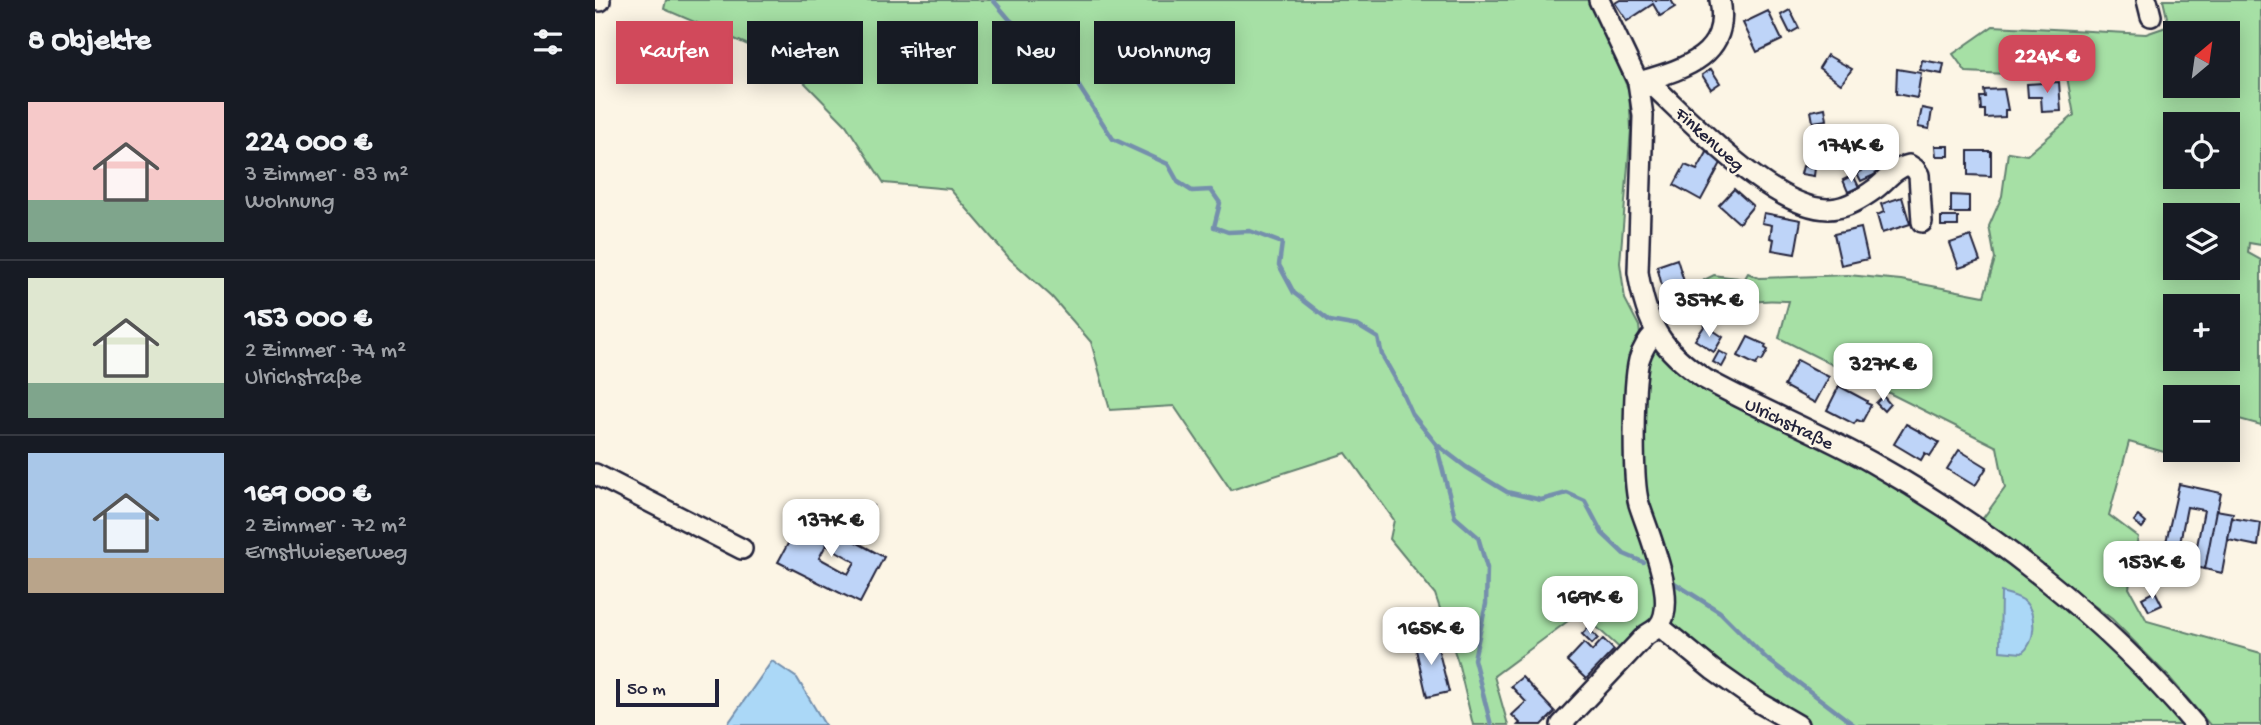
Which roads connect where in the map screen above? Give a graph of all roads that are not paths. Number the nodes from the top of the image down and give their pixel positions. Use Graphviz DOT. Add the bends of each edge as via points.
graph roads {
  1 [pos="1599,0"];
  2 [pos="1720,0"];
  3 [pos="1642,81"];
  4 [pos="1922,222"];
  5 [pos="1655,333"];
  6 [pos="595,474"];
  7 [pos="742,549"];
  8 [pos="1659,626"];
  9 [pos="1560,725"];
  10 [pos="1798,725"];
  11 [pos="2195,725"];
  1 -- 3 [label="street, Ulrichstraße"];
  2 -- 3 [label="street" via="1722,29 1711,50 1694,62"];
  3 -- 4 [label="street, Finkenweg" via="1753,176 1799,203 1837,208 1859,200 1909,165 1919,176"];
  3 -- 5 [label="street, Ulrichstraße" via="1638,272"];
  5 -- 8 [label="street" via="1639,362 1635,455 1639,504 1656,548 1665,598"];
  5 -- 11 [label="street, Ulrichstraße" via="1683,365 1705,379 1870,462 2001,546 2084,613"];
  6 -- 7 [label="street"];
  8 -- 9 [label="street"];
  8 -- 10 [label="street" via="1713,670"];
}
